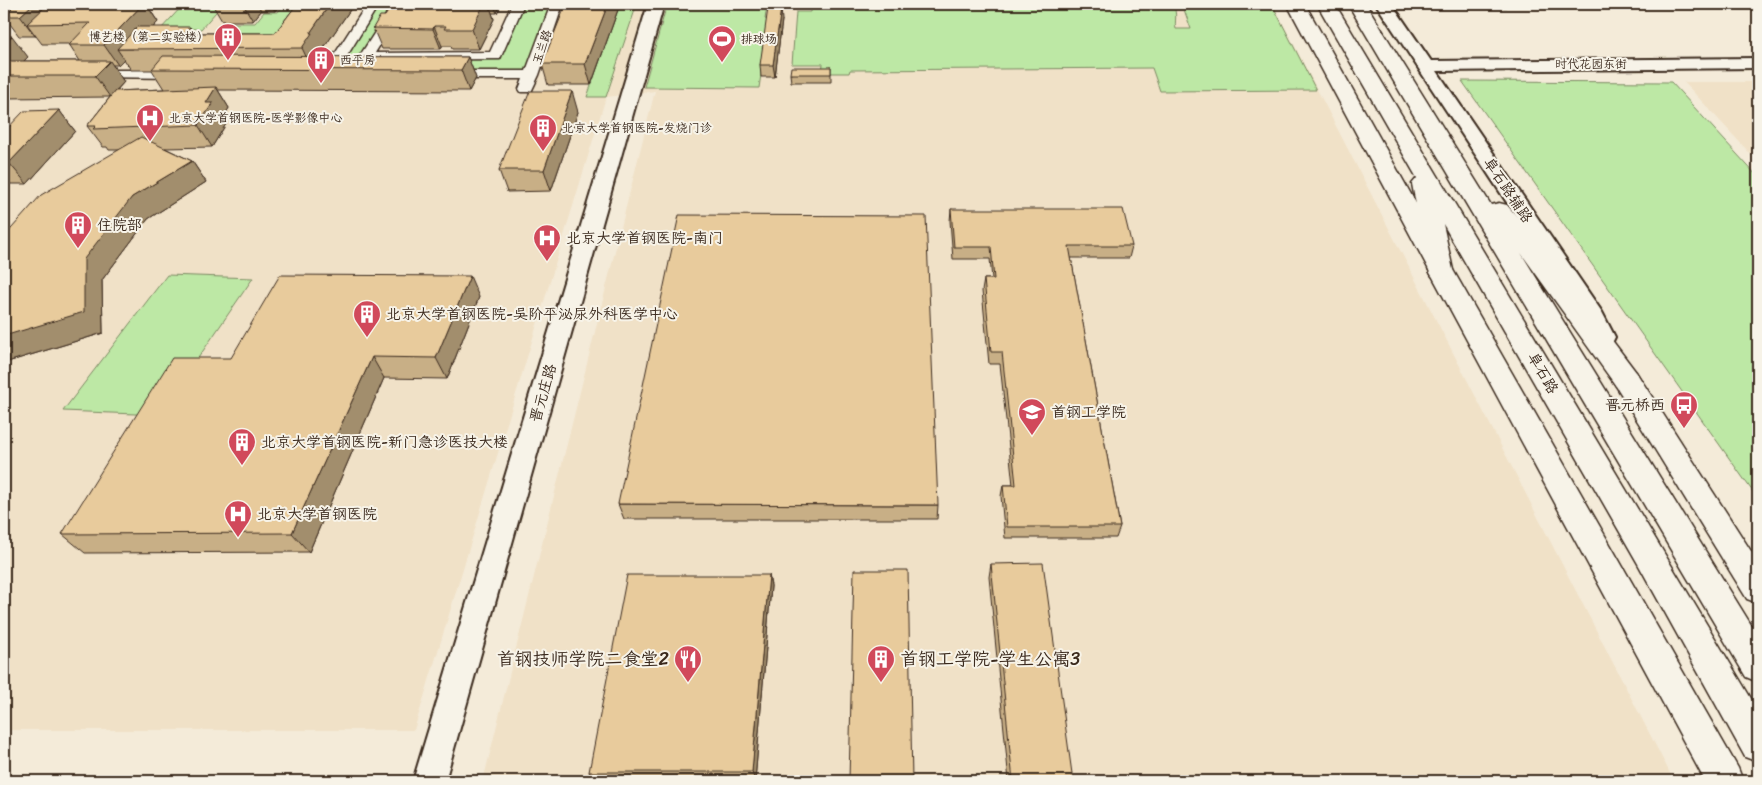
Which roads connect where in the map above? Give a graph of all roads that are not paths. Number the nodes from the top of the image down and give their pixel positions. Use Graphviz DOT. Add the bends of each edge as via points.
graph roads {
  1 [pos="373,4"];
  2 [pos="399,4"];
  3 [pos="518,4"];
  4 [pos="557,4"];
  5 [pos="656,4"];
  6 [pos="1296,4"];
  7 [pos="1326,4"];
  8 [pos="1357,4"];
  9 [pos="1384,4"];
  10 [pos="1758,63"];
  11 [pos="1424,66"];
  12 [pos="82,74"];
  13 [pos="195,74"];
  14 [pos="348,74"];
  15 [pos="434,75"];
  16 [pos="532,75"];
  17 [pos="526,90"];
  18 [pos="1439,138"];
  19 [pos="1419,163"];
  20 [pos="1441,270"];
  21 [pos="1626,378"];
  22 [pos="1758,589"];
  23 [pos="1758,666"];
  24 [pos="1758,744"];
  25 [pos="429,781"];
  26 [pos="1725,781"];
  1 -- 14 [label="street" via="324,74"];
  2 -- 3 [label="street" via="366,57 495,56"];
  4 -- 16 [label="street, 玉兰路"];
  5 -- 25 [label="street, 晋元庄路"];
  6 -- 20 [label="main road"];
  7 -- 19 [label="main road, 阜石路"];
  8 -- 18 [label="main road"];
  9 -- 11 [label="street, 阜石路辅路"];
  10 -- 11 [label="street, 时代花园东街"];
  11 -- 21 [label="street, 阜石路辅路" via="1594,318"];
  12 -- 13 [label="street"];
  15 -- 16 [label="street"];
  16 -- 17 [label="street, 玉兰路"];
  18 -- 21 [label="main road" via="1526,243"];
  18 -- 23 [label="main road"];
  19 -- 20 [label="main road"];
  19 -- 24 [label="main road, 阜石路"];
  20 -- 26 [label="main road"];
  21 -- 22 [label="main road"];
}
